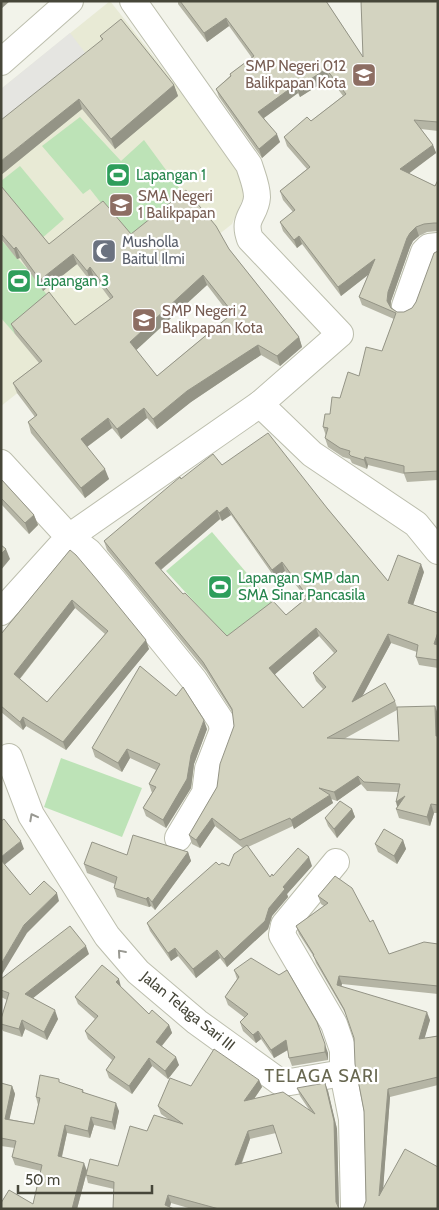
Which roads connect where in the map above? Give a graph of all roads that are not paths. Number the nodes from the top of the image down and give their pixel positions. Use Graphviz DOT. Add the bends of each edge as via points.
graph roads {
  1 [pos="57,1"];
  2 [pos="70,1"];
  3 [pos="133,1"];
  4 [pos="1,49"];
  5 [pos="1,62"];
  6 [pos="438,246"];
  7 [pos="404,306"];
  8 [pos="260,404"];
  9 [pos="1,463"];
  10 [pos="69,537"];
  11 [pos="438,551"];
  12 [pos="1,612"];
  13 [pos="4,760"];
  14 [pos="178,838"];
  15 [pos="336,862"];
  16 [pos="342,1073"];
  17 [pos="354,1209"];
  1 -- 4 [label="street"];
  2 -- 5 [label="street"];
  3 -- 8 [label="street" via="249,165 257,197 247,222 250,239 340,334"];
  6 -- 7 [label="street" via="429,247 424,252"];
  8 -- 10 [label="street"];
  8 -- 11 [label="street" via="312,454 416,524"];
  9 -- 10 [label="street"];
  10 -- 12 [label="street"];
  10 -- 14 [label="street" via="89,552 113,580 194,680 221,721 223,730 208,769 205,793"];
  16 -- 13 [label="street, Jalan Telaga Sari III, one-way" via="280,1082 197,1022 138,972 107,936 31,815"];
  15 -- 16 [label="street" via="284,924 282,935 334,1024 342,1050"];
  16 -- 17 [label="street" via="352,1119"];
}
